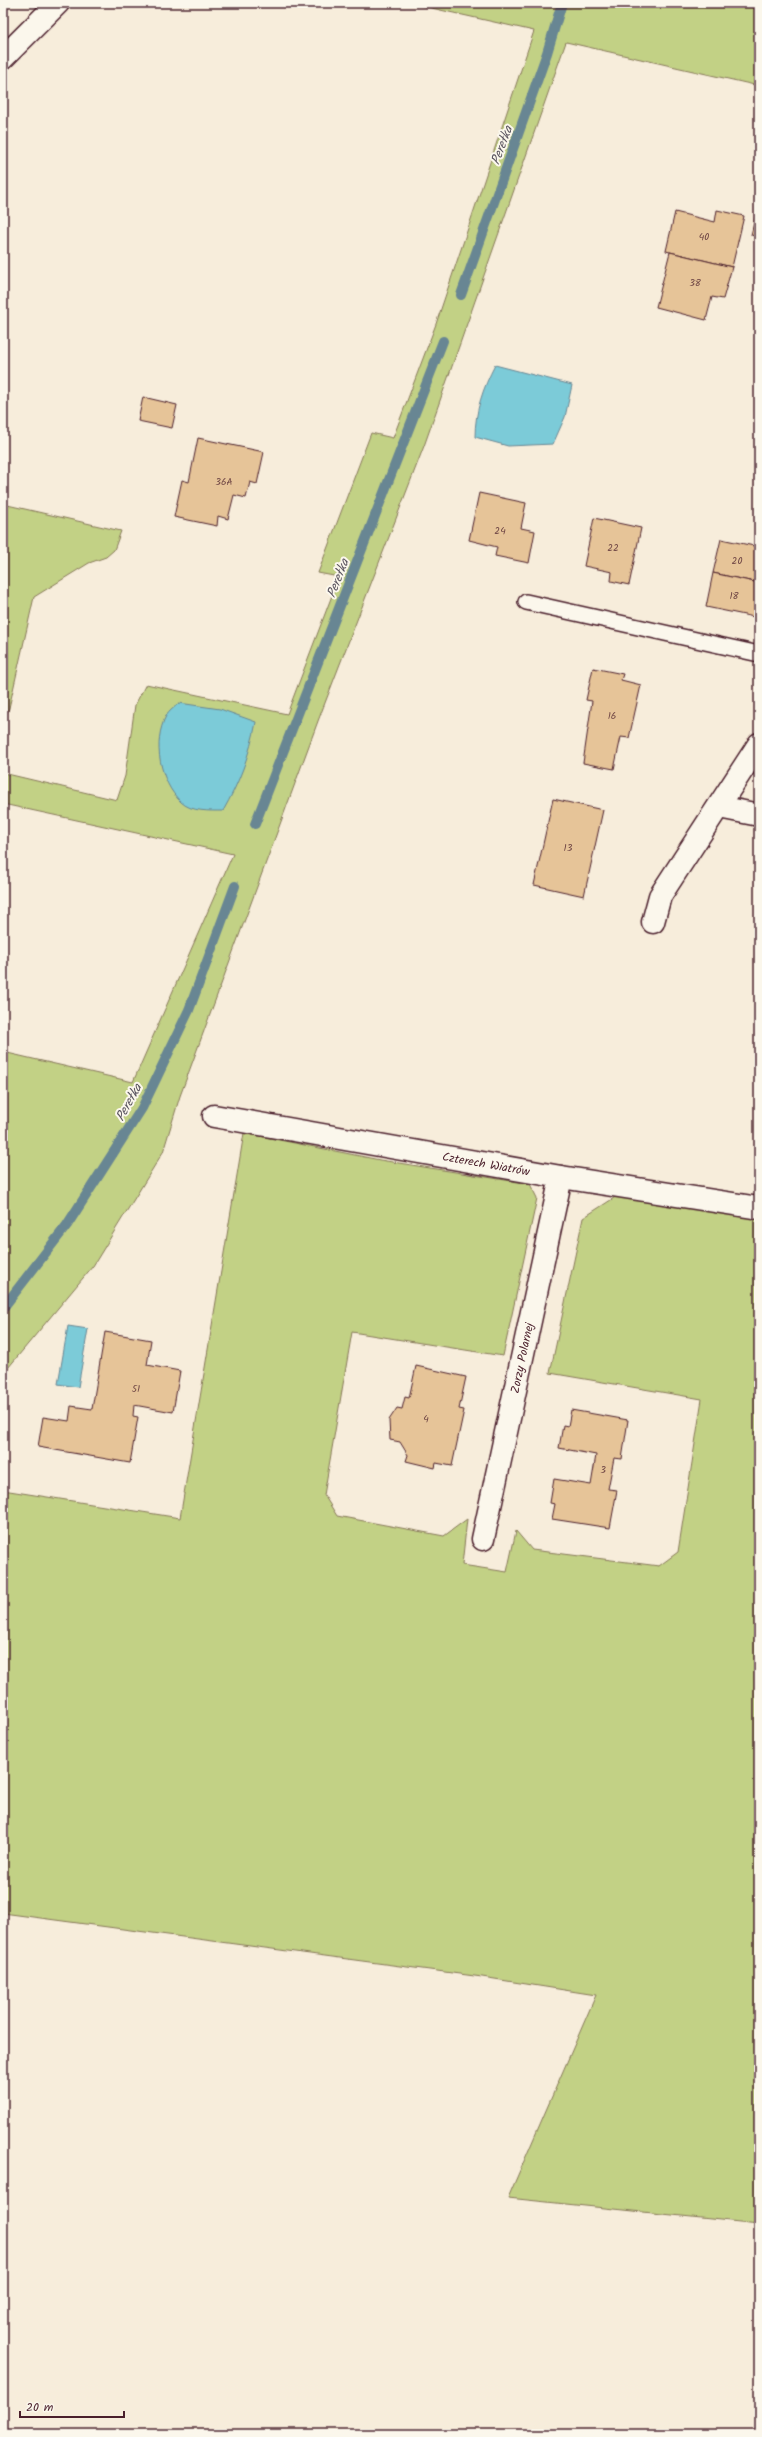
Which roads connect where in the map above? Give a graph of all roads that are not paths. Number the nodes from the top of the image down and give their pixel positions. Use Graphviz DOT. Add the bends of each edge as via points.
graph roads {
  1 [pos="58,3"];
  2 [pos="3,58"];
  3 [pos="526,602"];
  4 [pos="759,654"];
  5 [pos="759,744"];
  6 [pos="719,807"];
  7 [pos="759,815"];
  8 [pos="653,922"];
  9 [pos="214,1116"];
  10 [pos="561,1177"];
  11 [pos="759,1208"];
  12 [pos="483,1539"];
  1 -- 2 [label="street"];
  3 -- 4 [label="lane"];
  5 -- 6 [label="street"];
  6 -- 7 [label="street"];
  6 -- 8 [label="street" via="660,896"];
  9 -- 10 [label="street, Czterech Wiatrów"];
  10 -- 11 [label="street, Czterech Wiatrów"];
  10 -- 12 [label="street, Zorzy Polarnej"];
}
